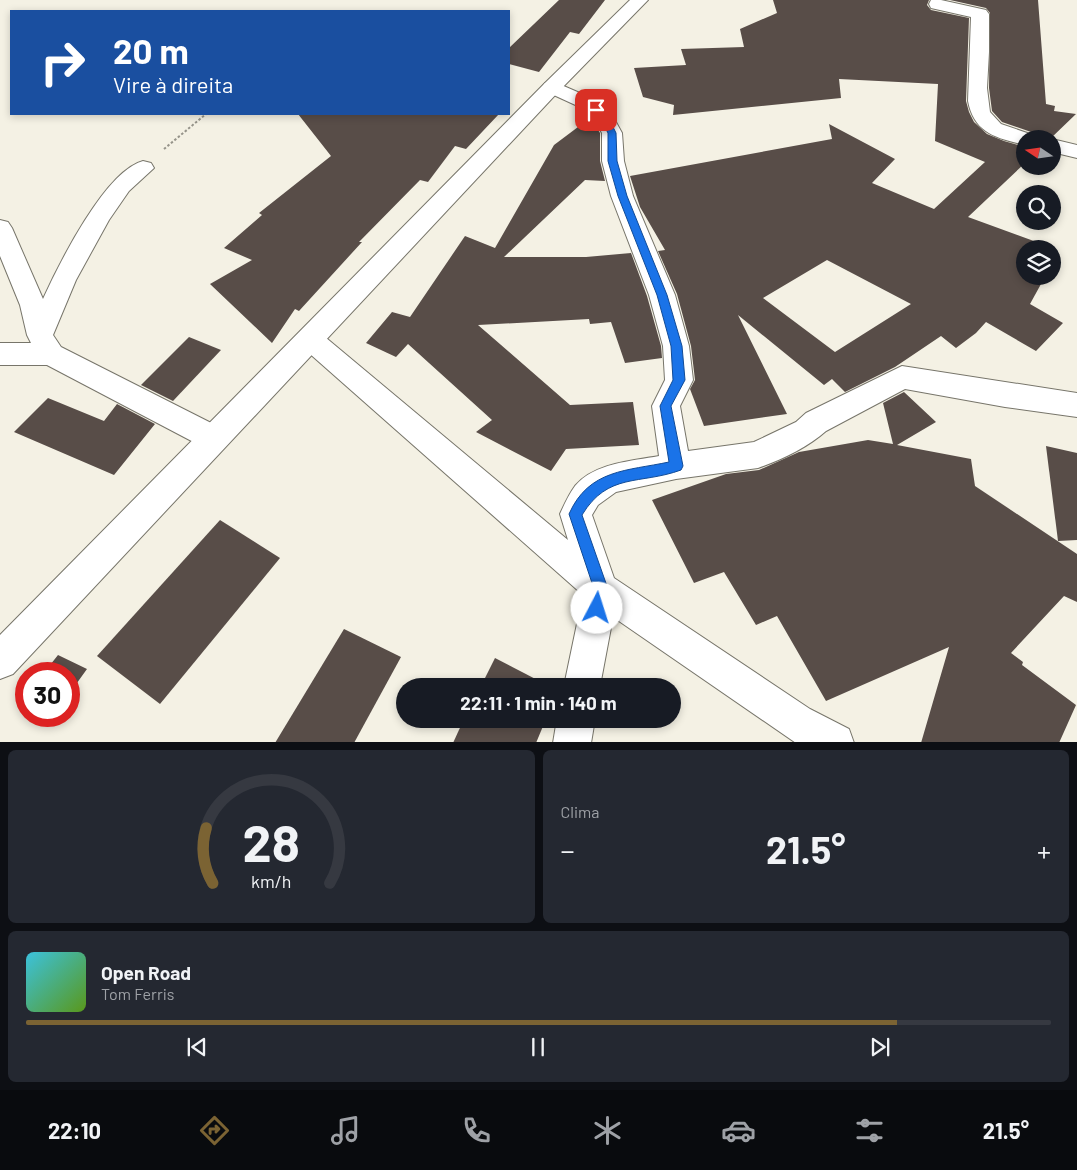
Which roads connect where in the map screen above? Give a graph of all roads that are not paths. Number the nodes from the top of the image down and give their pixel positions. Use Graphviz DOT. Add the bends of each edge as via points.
graph roads {
  1 [pos="640,0"];
  2 [pos="937,4"];
  3 [pos="552,87"];
  4 [pos="1016,137"];
  5 [pos="1061,148"];
  6 [pos="1077,152"];
  7 [pos="143,168"];
  8 [pos="0,228"];
  9 [pos="310,340"];
  10 [pos="45,344"];
  11 [pos="0,354"];
  12 [pos="1077,405"];
  13 [pos="213,438"];
  14 [pos="676,466"];
  15 [pos="601,589"];
  16 [pos="0,661"];
  17 [pos="584,678"];
  18 [pos="574,728"];
  19 [pos="572,742"];
  20 [pos="834,742"];
  1 -- 3 [label="street"];
  2 -- 4 [label="street" via="980,14 980,56 976,77 978,110 985,121 1005,135"];
  3 -- 9 [label="street"];
  3 -- 14 [label="street" via="589,104 604,117 612,133 613,161 622,196 662,295 676,346 679,380 666,406"];
  5 -- 6 [label="street"];
  7 -- 10 [label="street" via="122,186 99,217 64,280"];
  8 -- 10 [label="street"];
  9 -- 13 [label="street"];
  9 -- 15 [label="street"];
  10 -- 11 [label="street"];
  10 -- 13 [label="street"];
  12 -- 14 [label="street" via="902,377 816,422 806,432 758,455"];
  13 -- 16 [label="street"];
  14 -- 15 [label="street" via="608,480 587,495 576,514"];
  15 -- 17 [label="street"];
  15 -- 20 [label="street" via="796,722"];
  18 -- 19 [label="street"];
}
